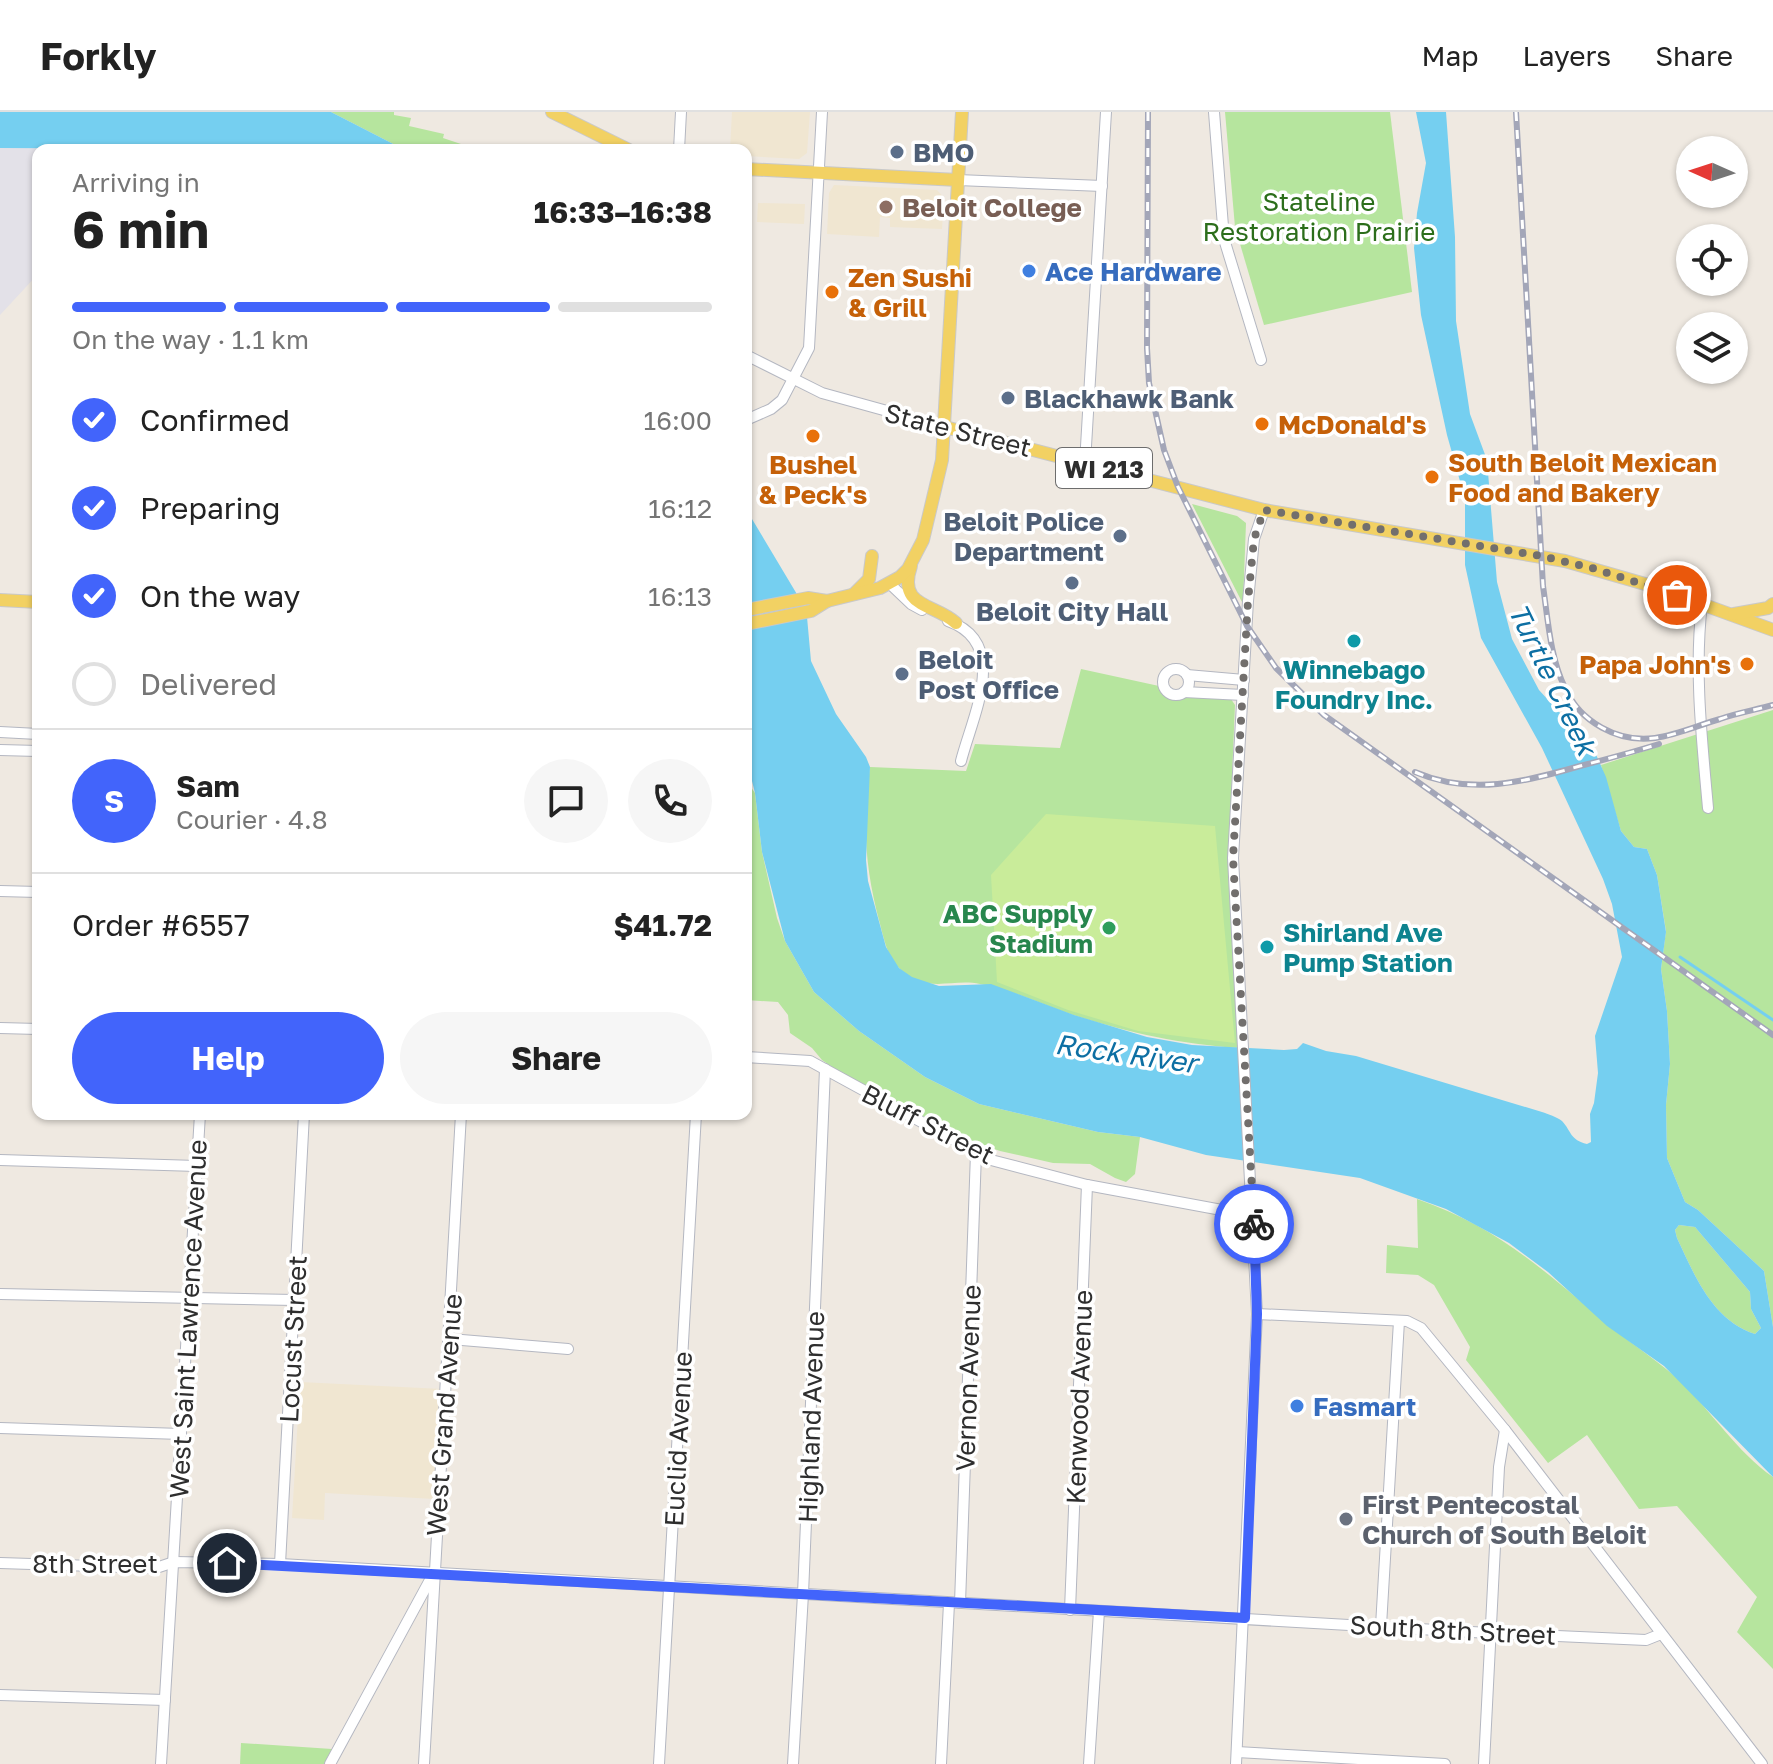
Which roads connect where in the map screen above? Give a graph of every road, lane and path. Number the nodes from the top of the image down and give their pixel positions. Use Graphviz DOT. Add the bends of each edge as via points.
graph roads {
  1 [pos="552,112"];
  2 [pos="681,112"];
  3 [pos="822,112"];
  4 [pos="962,112"];
  5 [pos="1106,112"];
  6 [pos="1214,112"];
  7 [pos="568,116"];
  8 [pos="618,144"];
  9 [pos="679,144"];
  10 [pos="752,169"];
  11 [pos="818,172"];
  12 [pos="958,180"];
  13 [pos="1102,186"];
  14 [pos="752,358"];
  15 [pos="1261,360"];
  16 [pos="794,380"];
  17 [pos="752,417"];
  18 [pos="945,427"];
  19 [pos="1085,463"];
  20 [pos="1264,510"];
  21 [pos="872,556"];
  22 [pos="911,564"];
  23 [pos="890,584"];
  24 [pos="851,597"];
  25 [pos="0,600"];
  26 [pos="32,602"];
  27 [pos="810,604"];
  28 [pos="1702,604"];
  29 [pos="1773,604"];
  30 [pos="752,609"];
  31 [pos="1733,615"];
  32 [pos="752,622"];
  33 [pos="961,626"];
  34 [pos="1773,630"];
  35 [pos="1187,675"];
  36 [pos="1244,680"];
  37 [pos="1184,692"];
  38 [pos="1243,695"];
  39 [pos="0,732"];
  40 [pos="32,734"];
  41 [pos="0,750"];
  42 [pos="32,751"];
  43 [pos="961,761"];
  44 [pos="1708,808"];
  45 [pos="0,891"];
  46 [pos="32,892"];
  47 [pos="0,1028"];
  48 [pos="32,1029"];
  49 [pos="752,1057"];
  50 [pos="825,1069"];
  51 [pos="200,1120"];
  52 [pos="304,1120"];
  53 [pos="461,1120"];
  54 [pos="696,1120"];
  55 [pos="976,1153"];
  56 [pos="0,1160"];
  57 [pos="197,1166"];
  58 [pos="1087,1185"];
  59 [pos="1254,1216"];
  60 [pos="0,1294"];
  61 [pos="190,1298"];
  62 [pos="295,1300"];
  63 [pos="1257,1314"];
  64 [pos="1399,1321"];
  65 [pos="450,1339"];
  66 [pos="568,1349"];
  67 [pos="0,1428"];
  68 [pos="1505,1430"];
  69 [pos="181,1434"];
  70 [pos="174,1562"];
  71 [pos="0,1563"];
  72 [pos="280,1564"];
  73 [pos="434,1573"];
  74 [pos="670,1587"];
  75 [pos="803,1594"];
  76 [pos="954,1603"];
  77 [pos="1070,1610"];
  78 [pos="1099,1611"];
  79 [pos="1245,1618"];
  80 [pos="1381,1626"];
  81 [pos="1489,1633"];
  82 [pos="1661,1634"];
  83 [pos="0,1695"];
  84 [pos="165,1700"];
  85 [pos="1237,1752"];
  86 [pos="161,1764"];
  87 [pos="330,1764"];
  88 [pos="424,1764"];
  89 [pos="659,1764"];
  90 [pos="793,1764"];
  91 [pos="941,1764"];
  92 [pos="1089,1764"];
  93 [pos="1236,1764"];
  94 [pos="1445,1764"];
  95 [pos="1484,1764"];
  96 [pos="1762,1764"];
  1 -- 7 [label="main road"];
  2 -- 9 [label="street"];
  3 -- 11 [label="street"];
  4 -- 12 [label="main road"];
  5 -- 13 [label="street"];
  6 -- 15 [label="street" via="1224,239"];
  7 -- 8 [label="main road"];
  10 -- 11 [label="main road"];
  11 -- 12 [label="main road"];
  11 -- 16 [label="street" via="810,343"];
  12 -- 13 [label="street"];
  12 -- 18 [label="main road"];
  13 -- 19 [label="street"];
  14 -- 16 [label="street, State Street"];
  16 -- 17 [label="street" via="778,404"];
  16 -- 18 [label="street, State Street" via="840,399"];
  18 -- 19 [label="main road, State Street / WI 213"];
  18 -- 22 [label="main road" via="937,488"];
  19 -- 20 [label="main road, State Street / WI 213"];
  20 -- 28 [label="main road, State Street / WI 213" via="1592,568"];
  20 -- 36 [label="street" via="1254,539"];
  21 -- 24 [label="main road" via="869,579"];
  22 -- 23 [label="main road"];
  22 -- 33 [label="main road" via="908,582 914,599"];
  23 -- 24 [label="main road"];
  23 -- 33 [label="street" via="911,604"];
  24 -- 27 [label="main road"];
  25 -- 26 [label="main road"];
  27 -- 30 [label="main road"];
  27 -- 32 [label="main road"];
  28 -- 31 [label="main road, State Street"];
  28 -- 44 [label="street" via="1701,707"];
  29 -- 31 [label="main road"];
  31 -- 34 [label="main road, State Street"];
  33 -- 43 [label="street" via="974,638 984,668"];
  35 -- 36 [label="street"];
  35 -- 37 [label="street"];
  35 -- 37 [label="street" via="1173,669 1163,681 1172,694"];
  36 -- 38 [label="street"];
  37 -- 38 [label="street"];
  38 -- 59 [label="street" via="1233,858"];
  39 -- 40 [label="street"];
  41 -- 42 [label="street"];
  45 -- 46 [label="street"];
  47 -- 48 [label="street"];
  49 -- 50 [label="street, Bluff Street" via="804,1060"];
  50 -- 55 [label="street, Bluff Street"];
  50 -- 75 [label="street, Highland Avenue"];
  51 -- 57 [label="street, West Saint Lawrence Avenue"];
  52 -- 62 [label="street, Locust Street"];
  53 -- 65 [label="street, West Grand Avenue"];
  54 -- 74 [label="street, Euclid Avenue"];
  55 -- 58 [label="street, Bluff Street"];
  55 -- 76 [label="street, Vernon Avenue"];
  56 -- 57 [label="street"];
  57 -- 61 [label="street, West Saint Lawrence Avenue"];
  58 -- 59 [label="street, Bluff Street"];
  58 -- 77 [label="street, Kenwood Avenue"];
  59 -- 63 [label="street"];
  60 -- 61 [label="street"];
  61 -- 62 [label="street"];
  61 -- 69 [label="street, West Saint Lawrence Avenue"];
  62 -- 72 [label="street, Locust Street"];
  63 -- 64 [label="street"];
  63 -- 79 [label="street"];
  64 -- 68 [label="street" via="1426,1333"];
  64 -- 80 [label="street"];
  65 -- 66 [label="street"];
  65 -- 73 [label="street, West Grand Avenue"];
  67 -- 69 [label="street"];
  68 -- 81 [label="street"];
  68 -- 82 [label="street"];
  69 -- 70 [label="street, West Saint Lawrence Avenue"];
  70 -- 71 [label="street, 8th Street" via="156,1568"];
  70 -- 72 [label="street, 8th Street"];
  70 -- 84 [label="street, West Saint Lawrence Avenue"];
  72 -- 73 [label="street, 8th Street"];
  73 -- 74 [label="street, 8th Street"];
  73 -- 87 [label="street"];
  73 -- 88 [label="street, West Grand Avenue"];
  74 -- 75 [label="street, 8th Street"];
  74 -- 89 [label="street, Euclid Avenue"];
  75 -- 76 [label="street, 8th Street"];
  75 -- 90 [label="street, Highland Avenue"];
  76 -- 77 [label="street, 8th Street"];
  76 -- 91 [label="street, Vernon Avenue"];
  77 -- 78 [label="street, 8th Street"];
  78 -- 79 [label="street, 8th Street"];
  78 -- 92 [label="street"];
  79 -- 80 [label="street, South 8th Street"];
  79 -- 85 [label="street"];
  80 -- 81 [label="street, South 8th Street"];
  81 -- 82 [label="street, South 8th Street" via="1646,1640"];
  81 -- 95 [label="street"];
  82 -- 96 [label="street"];
  83 -- 84 [label="street"];
  84 -- 86 [label="street, West Saint Lawrence Avenue"];
  85 -- 93 [label="street"];
  85 -- 94 [label="street"];
}
